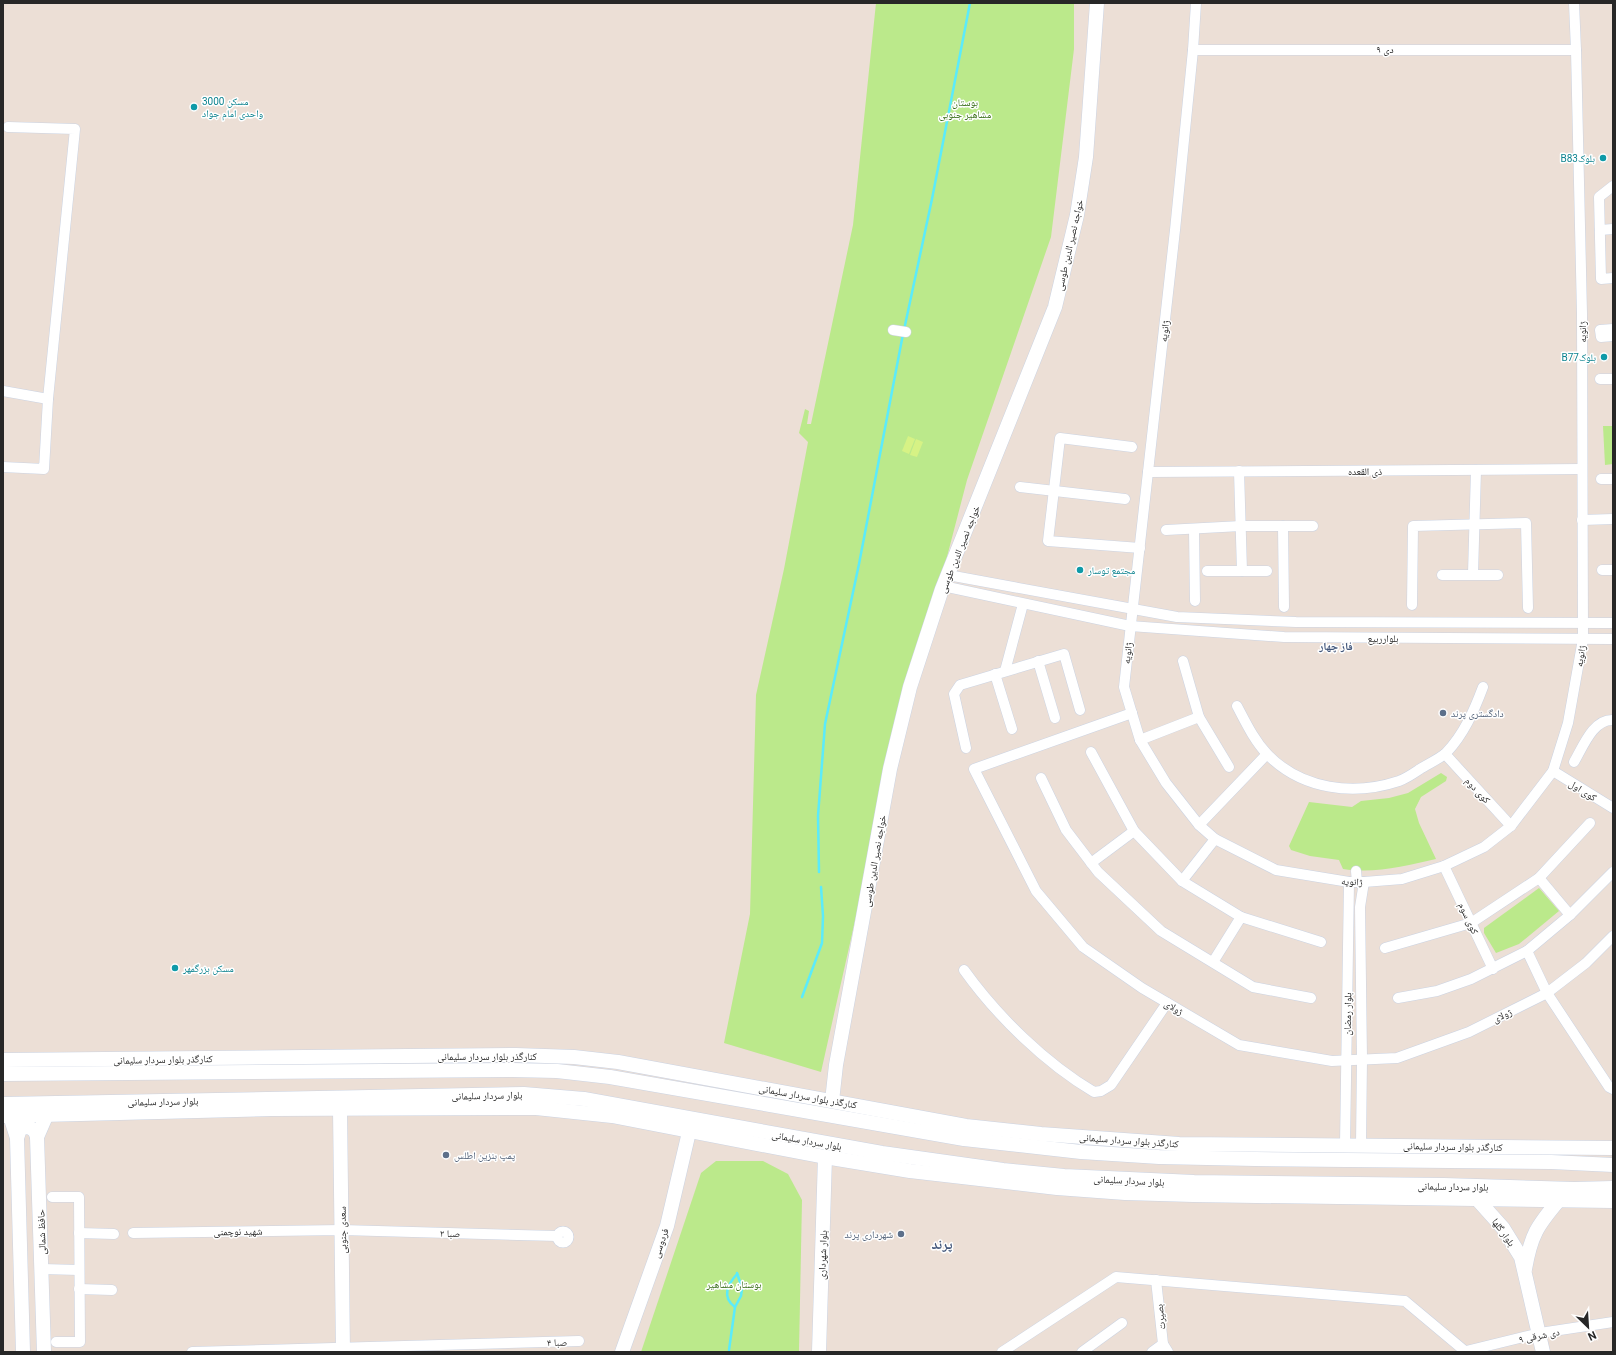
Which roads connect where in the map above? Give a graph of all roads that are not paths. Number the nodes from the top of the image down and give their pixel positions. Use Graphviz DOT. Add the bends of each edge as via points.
graph roads {
  1 [pos="1097,3"];
  2 [pos="1196,3"];
  3 [pos="1574,3"];
  4 [pos="1193,50"];
  5 [pos="1576,50"];
  6 [pos="8,127"];
  7 [pos="1613,186"];
  8 [pos="1613,229"];
  9 [pos="1600,230"];
  10 [pos="1613,278"];
  11 [pos="1613,329"];
  12 [pos="893,330"];
  13 [pos="906,332"];
  14 [pos="1613,336"];
  15 [pos="1600,379"];
  16 [pos="1613,379"];
  17 [pos="3,391"];
  18 [pos="48,399"];
  19 [pos="1132,447"];
  20 [pos="3,467"];
  21 [pos="1582,469"];
  22 [pos="1476,470"];
  23 [pos="1148,472"];
  24 [pos="1239,472"];
  25 [pos="1601,479"];
  26 [pos="1613,479"];
  27 [pos="1020,487"];
  28 [pos="1054,490"];
  29 [pos="1125,499"];
  30 [pos="1613,519"];
  31 [pos="1582,520"];
  32 [pos="1474,524"];
  33 [pos="1241,526"];
  34 [pos="1283,526"];
  35 [pos="1313,526"];
  36 [pos="1194,529"];
  37 [pos="1166,530"];
  38 [pos="1140,548"];
  39 [pos="1602,570"];
  40 [pos="1613,570"];
  41 [pos="1207,571"];
  42 [pos="1242,571"];
  43 [pos="1266,572"];
  44 [pos="1473,574"];
  45 [pos="1442,575"];
  46 [pos="1498,575"];
  47 [pos="945,581"];
  48 [pos="1195,601"];
  49 [pos="1023,604"];
  50 [pos="1412,605"];
  51 [pos="1284,607"];
  52 [pos="1528,608"];
  53 [pos="1132,609"];
  54 [pos="1296,622"];
  55 [pos="1583,622"];
  56 [pos="1613,623"];
  57 [pos="1130,626"];
  58 [pos="1296,637"];
  59 [pos="1583,639"];
  60 [pos="1613,639"];
  61 [pos="1038,661"];
  62 [pos="1184,661"];
  63 [pos="1005,671"];
  64 [pos="995,674"];
  65 [pos="1482,687"];
  66 [pos="1237,706"];
  67 [pos="1080,710"];
  68 [pos="1132,713"];
  69 [pos="1199,717"];
  70 [pos="1055,718"];
  71 [pos="1613,720"];
  72 [pos="1012,729"];
  73 [pos="1140,740"];
  74 [pos="966,748"];
  75 [pos="1092,752"];
  76 [pos="1267,754"];
  77 [pos="1445,754"];
  78 [pos="1574,762"];
  79 [pos="1229,767"];
  80 [pos="1553,771"];
  81 [pos="1041,778"];
  82 [pos="1613,808"];
  83 [pos="1590,823"];
  84 [pos="1199,825"];
  85 [pos="1511,826"];
  86 [pos="1134,831"];
  87 [pos="1216,839"];
  88 [pos="1091,863"];
  89 [pos="1444,866"];
  90 [pos="1356,871"];
  91 [pos="1613,872"];
  92 [pos="1539,878"];
  93 [pos="1182,881"];
  94 [pos="1356,882"];
  95 [pos="1570,915"];
  96 [pos="1241,917"];
  97 [pos="1471,922"];
  98 [pos="1613,936"];
  99 [pos="1321,942"];
  100 [pos="1386,948"];
  101 [pos="1527,951"];
  102 [pos="1213,962"];
  103 [pos="1493,969"];
  104 [pos="964,970"];
  105 [pos="1547,993"];
  106 [pos="1311,998"];
  107 [pos="1398,998"];
  108 [pos="1167,1003"];
  109 [pos="404,1056"];
  110 [pos="335,1057"];
  111 [pos="1362,1059"];
  112 [pos="3,1060"];
  113 [pos="1346,1060"];
  114 [pos="370,1070"];
  115 [pos="3,1074"];
  116 [pos="1613,1089"];
  117 [pos="832,1101"];
  118 [pos="340,1109"];
  119 [pos="5,1112"];
  120 [pos="47,1114"];
  121 [pos="966,1126"];
  122 [pos="689,1132"];
  123 [pos="1040,1134"];
  124 [pos="778,1135"];
  125 [pos="37,1137"];
  126 [pos="17,1138"];
  127 [pos="746,1143"];
  128 [pos="999,1144"];
  129 [pos="1345,1145"];
  130 [pos="1361,1145"];
  131 [pos="1566,1148"];
  132 [pos="1613,1148"];
  133 [pos="825,1157"];
  134 [pos="1566,1162"];
  135 [pos="1613,1165"];
  136 [pos="1380,1185"];
  137 [pos="1613,1188"];
  138 [pos="52,1197"];
  139 [pos="1357,1197"];
  140 [pos="1400,1198"];
  141 [pos="1477,1199"];
  142 [pos="1559,1200"];
  143 [pos="1613,1201"];
  144 [pos="342,1230"];
  145 [pos="79,1233"];
  146 [pos="133,1233"];
  147 [pos="114,1234"];
  148 [pos="558,1236"];
  149 [pos="21,1268"];
  150 [pos="1525,1269"];
  151 [pos="42,1270"];
  152 [pos="79,1270"];
  153 [pos="1156,1280"];
  154 [pos="79,1289"];
  155 [pos="112,1290"];
  156 [pos="1122,1323"];
  157 [pos="1613,1324"];
  158 [pos="1540,1334"];
  159 [pos="579,1341"];
  160 [pos="56,1342"];
  161 [pos="1166,1348"];
  162 [pos="343,1350"];
  163 [pos="23,1352"];
  164 [pos="44,1352"];
  165 [pos="192,1352"];
  166 [pos="622,1352"];
  167 [pos="819,1352"];
  168 [pos="1002,1352"];
  169 [pos="1082,1352"];
  170 [pos="1152,1352"];
  171 [pos="1466,1352"];
  172 [pos="1543,1352"];
  1 -- 47 [label="street, خواجه نصیر الدین طوسی" via="1086,157 1077,215 1055,307"];
  2 -- 4 [label="street, ژانویه"];
  3 -- 5 [label="street, ژانویه"];
  4 -- 5 [label="street, ۹ دی"];
  4 -- 23 [label="street, ژانویه"];
  5 -- 21 [label="street, ژانویه" via="1582,314"];
  6 -- 18 [label="street" via="75,129"];
  7 -- 9 [label="street" via="1599,197"];
  8 -- 9 [label="street"];
  9 -- 10 [label="street" via="1601,279"];
  11 -- 14 [label="street" via="1600,330 1601,337"];
  12 -- 13 [label="street"];
  15 -- 16 [label="street"];
  17 -- 18 [label="street"];
  18 -- 20 [label="street" via="44,469"];
  19 -- 28 [label="street" via="1060,438"];
  21 -- 22 [label="street, ذی القعده"];
  21 -- 31 [label="street, ژانویه"];
  22 -- 24 [label="street, ذی القعده"];
  22 -- 32 [label="street"];
  23 -- 24 [label="street, ذی القعده"];
  23 -- 38 [label="street, ژانویه"];
  24 -- 33 [label="street"];
  25 -- 26 [label="street"];
  27 -- 28 [label="street"];
  28 -- 29 [label="street"];
  28 -- 38 [label="street" via="1048,541"];
  30 -- 31 [label="street"];
  31 -- 55 [label="street, ژانویه"];
  32 -- 44 [label="street"];
  32 -- 50 [label="street" via="1412,526"];
  32 -- 52 [label="street" via="1526,523"];
  33 -- 34 [label="street"];
  33 -- 36 [label="street"];
  33 -- 42 [label="street"];
  34 -- 35 [label="street"];
  34 -- 51 [label="street"];
  36 -- 37 [label="street"];
  36 -- 48 [label="street"];
  38 -- 53 [label="street, ژانویه"];
  39 -- 40 [label="street"];
  41 -- 42 [label="street"];
  42 -- 43 [label="street"];
  44 -- 45 [label="street"];
  44 -- 46 [label="street"];
  47 -- 49 [label="street, بلوارربیع"];
  47 -- 53 [label="street, بلوارربیع"];
  47 -- 117 [label="street, خواجه نصیر الدین طوسی" via="910,687 890,769 836,1065"];
  49 -- 57 [label="street, بلوارربیع"];
  49 -- 63 [label="street"];
  53 -- 54 [label="street, بلوارربیع" via="1177,617"];
  53 -- 57 [label="street, ژانویه"];
  54 -- 55 [label="street, بلوارربیع"];
  54 -- 58 [label="street"];
  55 -- 56 [label="street, بلوارربیع"];
  55 -- 59 [label="street, ژانویه"];
  57 -- 58 [label="street, بلوارربیع"];
  57 -- 68 [label="street, ژانویه" via="1124,687"];
  58 -- 59 [label="street, بلوارربیع"];
  59 -- 60 [label="street, بلوارربیع"];
  59 -- 80 [label="street, ژانویه" via="1568,723"];
  61 -- 63 [label="street"];
  61 -- 67 [label="street" via="1064,654"];
  61 -- 70 [label="street"];
  62 -- 69 [label="street"];
  63 -- 64 [label="street"];
  64 -- 72 [label="street"];
  64 -- 74 [label="street" via="960,685 954,694"];
  65 -- 77 [label="street" via="1471,718"];
  66 -- 76 [label="street" via="1252,734"];
  68 -- 73 [label="street, ژانویه"];
  68 -- 108 [label="street, ژولای" via="974,769 1036,891 1083,947"];
  69 -- 73 [label="street"];
  69 -- 79 [label="street"];
  71 -- 78 [label="street" via="1595,727"];
  73 -- 84 [label="street, ژانویه" via="1166,784"];
  75 -- 86 [label="street"];
  76 -- 77 [label="street" via="1295,775 1318,785 1347,790 1401,780"];
  76 -- 84 [label="street"];
  77 -- 85 [label="street, کوی دوم"];
  80 -- 82 [label="street, کوی اول"];
  80 -- 85 [label="street, ژانویه"];
  81 -- 88 [label="street" via="1066,830"];
  83 -- 92 [label="street"];
  84 -- 87 [label="street, ژانویه"];
  85 -- 89 [label="street, ژانویه" via="1484,847"];
  86 -- 88 [label="street"];
  86 -- 93 [label="street"];
  87 -- 93 [label="street"];
  87 -- 94 [label="street, ژانویه" via="1276,870"];
  88 -- 102 [label="street" via="1161,931"];
  89 -- 94 [label="street, ژانویه" via="1402,879"];
  89 -- 97 [label="street, کوی سوم"];
  90 -- 94 [label="street"];
  91 -- 95 [label="street"];
  92 -- 95 [label="street"];
  92 -- 97 [label="street"];
  93 -- 96 [label="street"];
  94 -- 111 [label="street, بلوار رمضان" via="1360,907"];
  94 -- 113 [label="street, بلوار رمضان"];
  95 -- 101 [label="street"];
  96 -- 99 [label="street"];
  96 -- 102 [label="street"];
  97 -- 100 [label="street"];
  97 -- 103 [label="street, کوی سوم"];
  98 -- 105 [label="street, ژولای" via="1586,963"];
  101 -- 103 [label="street"];
  101 -- 105 [label="street"];
  102 -- 106 [label="street" via="1253,987"];
  103 -- 107 [label="street" via="1437,991"];
  104 -- 108 [label="street" via="983,997 1012,1027 1044,1055 1094,1092 1111,1085"];
  105 -- 111 [label="street, ژولای" via="1468,1032 1397,1058"];
  105 -- 116 [label="street" via="1609,1087"];
  108 -- 113 [label="street, ژولای" via="1239,1045 1332,1061"];
  109 -- 110 [label="street, کنارگذر بلوار سردار سلیمانی"];
  109 -- 114 [label="street"];
  109 -- 117 [label="street, کنارگذر بلوار سردار سلیمانی" via="574,1057 618,1062"];
  110 -- 112 [label="street, کنارگذر بلوار سردار سلیمانی"];
  110 -- 114 [label="street"];
  111 -- 113 [label="street, ژولای"];
  111 -- 130 [label="street, بلوار رمضان"];
  113 -- 129 [label="street, بلوار رمضان"];
  114 -- 115 [label="street"];
  114 -- 128 [label="street" via="557,1071 603,1076"];
  117 -- 121 [label="street, کنارگذر بلوار سردار سلیمانی"];
  118 -- 120 [label="street"];
  118 -- 122 [label="street" via="536,1108 612,1116"];
  118 -- 144 [label="street, سعدی جنوبی"];
  119 -- 120 [label="street"];
  119 -- 124 [label="street, بلوار سردار سلیمانی" via="524,1094 584,1099"];
  119 -- 126 [label="street"];
  120 -- 125 [label="street, حافظ شمالی"];
  121 -- 123 [label="street, کنارگذر بلوار سردار سلیمانی"];
  121 -- 128 [label="street"];
  122 -- 127 [label="street"];
  122 -- 166 [label="street, فردوسی" via="666,1226"];
  123 -- 128 [label="street"];
  123 -- 129 [label="street, کنارگذر بلوار سردار سلیمانی" via="1179,1144"];
  124 -- 127 [label="street"];
  124 -- 136 [label="street, بلوار سردار سلیمانی" via="902,1156 1064,1176 1135,1181"];
  125 -- 126 [label="street" via="29,1127 20,1129"];
  125 -- 151 [label="street, حافظ شمالی"];
  126 -- 149 [label="street"];
  127 -- 133 [label="street"];
  128 -- 134 [label="street" via="1159,1157"];
  129 -- 130 [label="street, کنارگذر بلوار سردار سلیمانی"];
  130 -- 131 [label="street, کنارگذر بلوار سردار سلیمانی"];
  131 -- 132 [label="street, کنارگذر بلوار سردار سلیمانی"];
  131 -- 134 [label="street"];
  133 -- 139 [label="street" via="992,1182 1080,1190 1148,1194"];
  133 -- 167 [label="street, بلوار شهرداری"];
  134 -- 135 [label="street"];
  136 -- 137 [label="street, بلوار سردار سلیمانی"];
  136 -- 139 [label="street"];
  136 -- 140 [label="street"];
  138 -- 145 [label="street" via="79,1197"];
  139 -- 140 [label="street"];
  140 -- 141 [label="street"];
  141 -- 142 [label="street"];
  141 -- 150 [label="street, بلوار گلها" via="1513,1243"];
  142 -- 143 [label="street"];
  142 -- 150 [label="street, بلوار گلها" via="1536,1228"];
  144 -- 146 [label="street, شهید نوچمنی"];
  144 -- 148 [label="street, صبا ۲"];
  144 -- 162 [label="street, سعدی جنوبی"];
  145 -- 147 [label="street"];
  145 -- 152 [label="street"];
  149 -- 151 [label="street"];
  149 -- 163 [label="street"];
  150 -- 158 [label="street, بلوار گلها"];
  151 -- 152 [label="street"];
  151 -- 164 [label="street, حافظ شمالی"];
  152 -- 154 [label="street"];
  153 -- 161 [label="street, بصیرت"];
  153 -- 168 [label="street" via="1116,1277"];
  153 -- 171 [label="street" via="1405,1301"];
  154 -- 155 [label="street"];
  154 -- 160 [label="street" via="80,1342"];
  156 -- 169 [label="street"];
  157 -- 158 [label="street, ۹ دی شرقی"];
  158 -- 171 [label="street, ۹ دی شرقی"];
  158 -- 172 [label="street, بلوار گلها"];
  159 -- 162 [label="street, صبا ۴"];
  161 -- 170 [label="street"];
  162 -- 165 [label="street, صبا ۴"];
}
